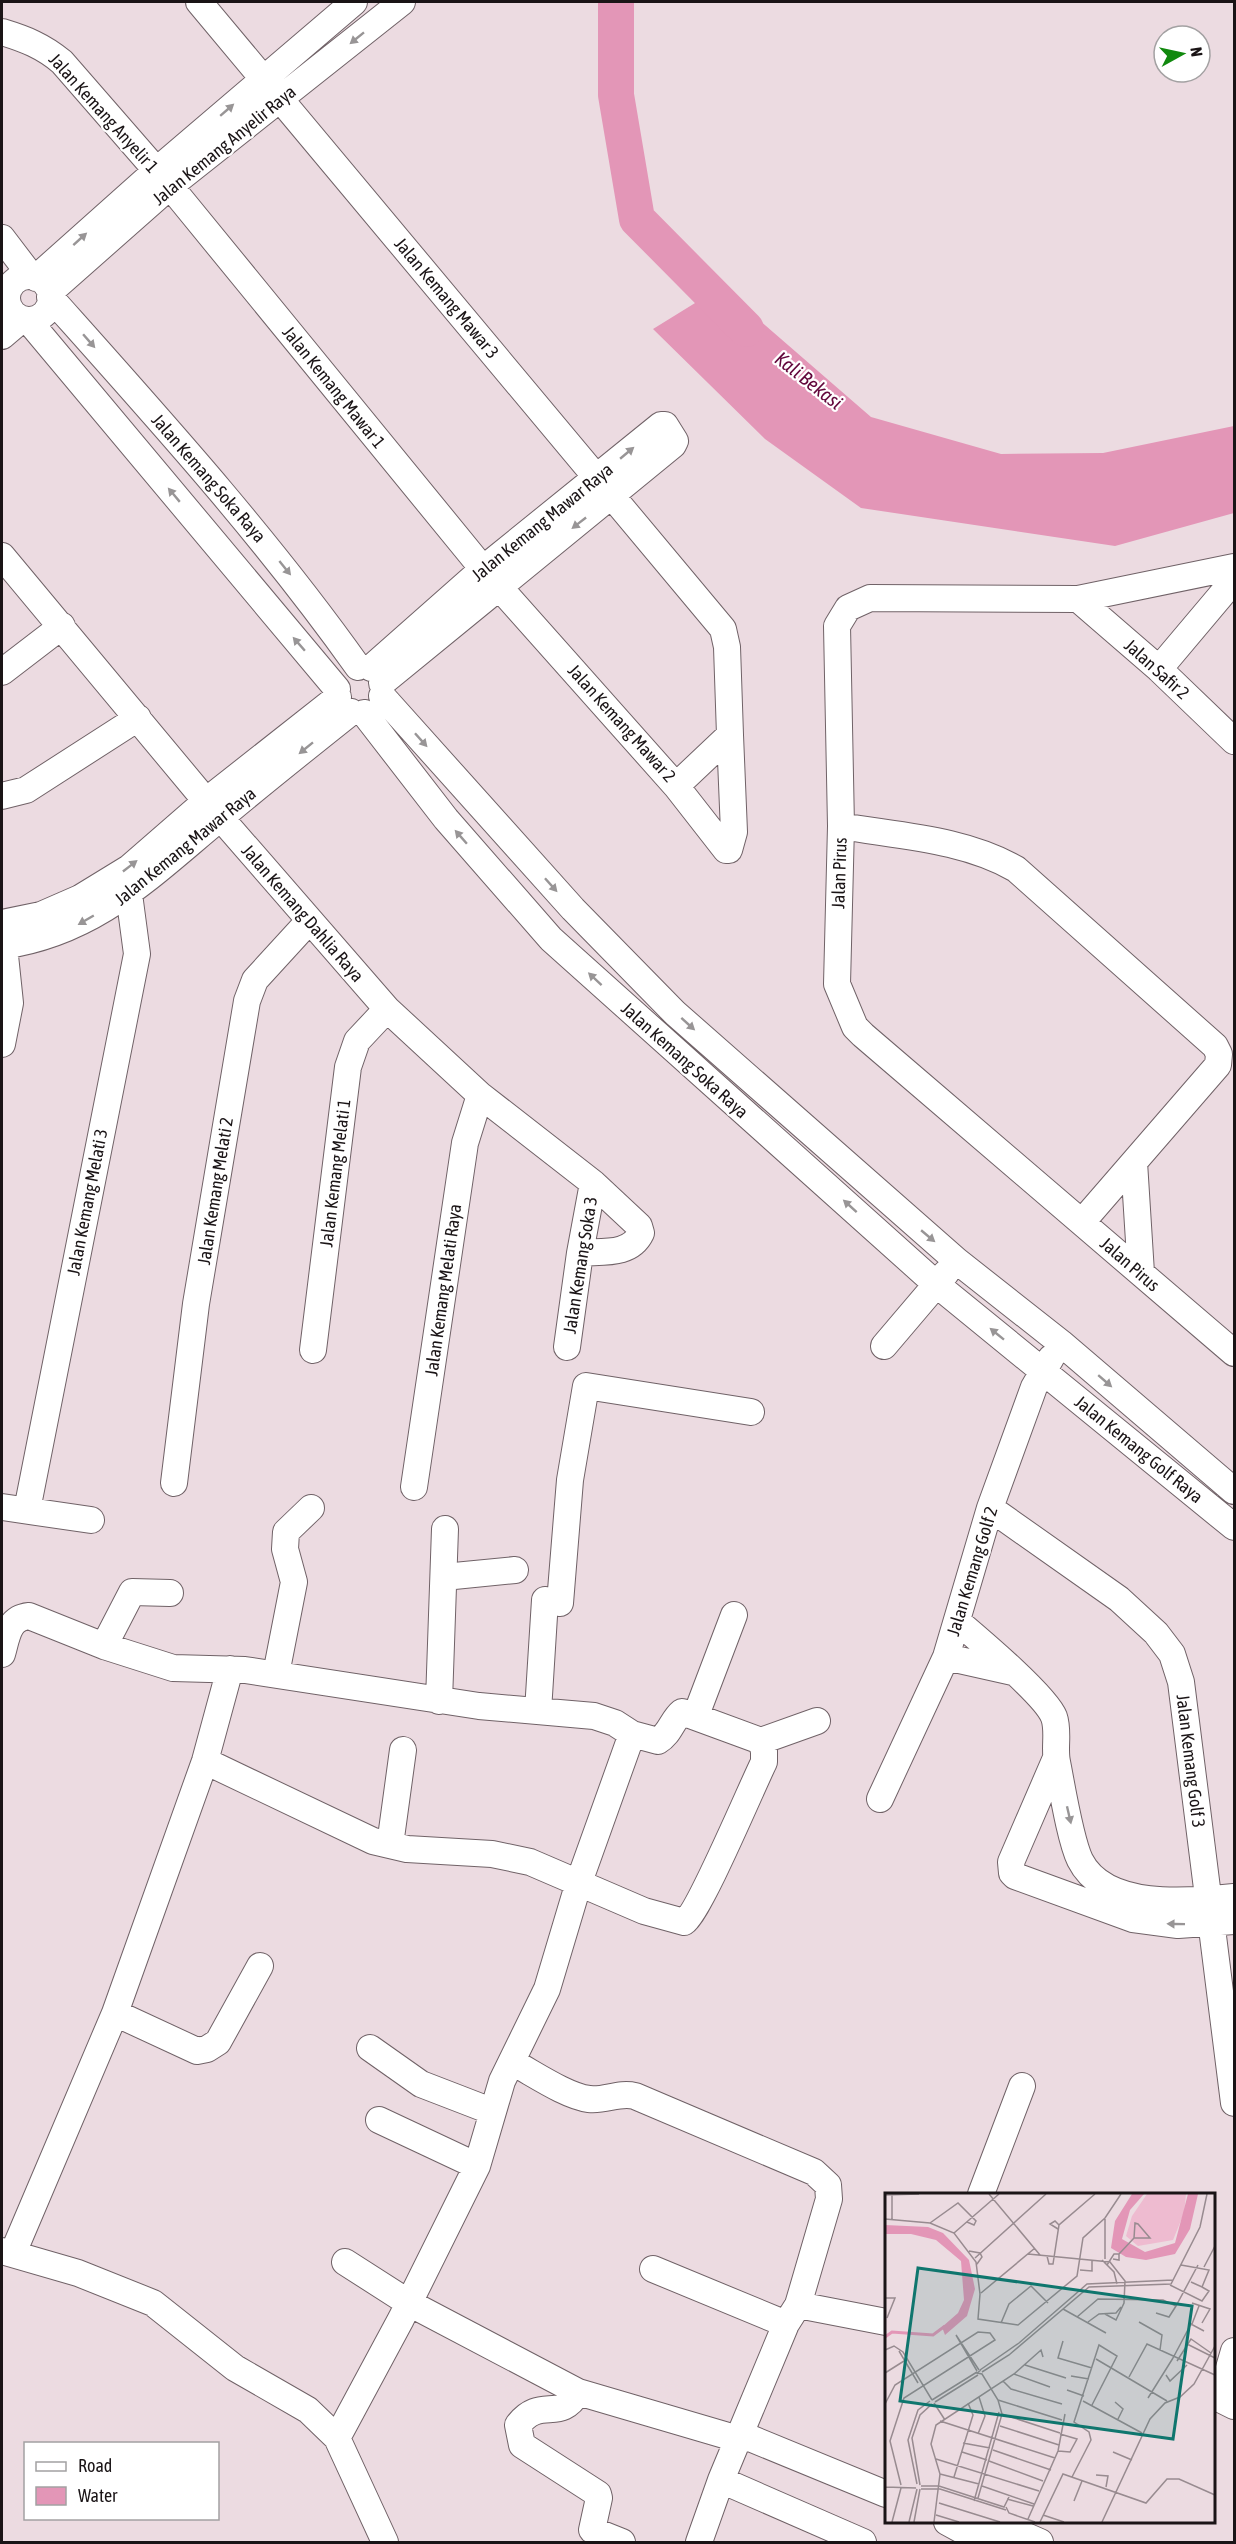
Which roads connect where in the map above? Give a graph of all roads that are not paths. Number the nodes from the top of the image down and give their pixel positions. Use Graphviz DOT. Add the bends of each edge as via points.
graph roads {
  1 [pos="199,2"];
  2 [pos="354,2"];
  3 [pos="402,2"];
  4 [pos="2,32"];
  5 [pos="264,78"];
  6 [pos="281,99"];
  7 [pos="163,178"];
  8 [pos="2,238"];
  9 [pos="42,286"];
  10 [pos="11,306"];
  11 [pos="2,336"];
  12 [pos="667,435"];
  13 [pos="605,487"];
  14 [pos="2,556"];
  15 [pos="1234,567"];
  16 [pos="491,578"];
  17 [pos="1234,580"];
  18 [pos="1078,599"];
  19 [pos="62,626"];
  20 [pos="1159,669"];
  21 [pos="2,672"];
  22 [pos="360,691"];
  23 [pos="138,718"];
  24 [pos="730,735"];
  25 [pos="1234,741"];
  26 [pos="676,786"];
  27 [pos="2,796"];
  28 [pos="213,809"];
  29 [pos="841,826"];
  30 [pos="129,894"];
  31 [pos="309,921"];
  32 [pos="2,939"];
  33 [pos="387,1009"];
  34 [pos="2,1044"];
  35 [pos="480,1095"];
  36 [pos="1134,1162"];
  37 [pos="593,1183"];
  38 [pos="1082,1222"];
  39 [pos="580,1253"];
  40 [pos="957,1261"];
  41 [pos="1142,1273"];
  42 [pos="936,1284"];
  43 [pos="1061,1343"];
  44 [pos="884,1346"];
  45 [pos="567,1347"];
  46 [pos="313,1350"];
  47 [pos="1234,1353"];
  48 [pos="1043,1371"];
  49 [pos="751,1412"];
  50 [pos="174,1483"];
  51 [pos="414,1487"];
  52 [pos="1234,1491"];
  53 [pos="311,1508"];
  54 [pos="990,1508"];
  55 [pos="14,1509"];
  56 [pos="91,1520"];
  57 [pos="1234,1527"];
  58 [pos="445,1529"];
  59 [pos="514,1570"];
  60 [pos="444,1577"];
  61 [pos="170,1593"];
  62 [pos="734,1615"];
  63 [pos="957,1621"];
  64 [pos="104,1646"];
  65 [pos="2,1654"];
  66 [pos="945,1658"];
  67 [pos="230,1669"];
  68 [pos="1014,1672"];
  69 [pos="276,1674"];
  70 [pos="439,1701"];
  71 [pos="538,1711"];
  72 [pos="696,1715"];
  73 [pos="817,1721"];
  74 [pos="632,1734"];
  75 [pos="761,1741"];
  76 [pos="403,1750"];
  77 [pos="1056,1758"];
  78 [pos="204,1761"];
  79 [pos="880,1798"];
  80 [pos="390,1845"];
  81 [pos="1089,1874"];
  82 [pos="579,1882"];
  83 [pos="1234,1897"];
  84 [pos="1076,1899"];
  85 [pos="1218,1915"];
  86 [pos="260,1966"];
  87 [pos="115,2013"];
  88 [pos="370,2048"];
  89 [pos="512,2062"];
  90 [pos="1022,2086"];
  91 [pos="1234,2103"];
  92 [pos="491,2111"];
  93 [pos="379,2120"];
  94 [pos="477,2166"];
  95 [pos="981,2193"];
  96 [pos="7,2252"];
  97 [pos="345,2262"];
  98 [pos="654,2269"];
  99 [pos="409,2303"];
  100 [pos="792,2314"];
  101 [pos="885,2322"];
  102 [pos="1234,2352"];
  103 [pos="579,2392"];
  104 [pos="1222,2400"];
  105 [pos="739,2437"];
  106 [pos="337,2438"];
  107 [pos="721,2480"];
  108 [pos="885,2494"];
  109 [pos="949,2523"];
  110 [pos="385,2542"];
  111 [pos="622,2542"];
  112 [pos="699,2542"];
  113 [pos="862,2542"];
  114 [pos="1040,2542"];
  1 -- 5 [label="street, Jalan Kemang Mawar 3"];
  2 -- 5 [label="street, Jalan Kemang Anyelir Raya"];
  3 -- 6 [label="street, Jalan Kemang Anyelir Raya, one-way"];
  4 -- 7 [label="street, Jalan Kemang Anyelir 1" via="27,39 62,62"];
  5 -- 6 [label="street, Jalan Kemang Mawar 3"];
  7 -- 5 [label="street, Jalan Kemang Anyelir Raya, one-way"];
  6 -- 7 [label="street, Jalan Kemang Anyelir Raya"];
  6 -- 13 [label="street, Jalan Kemang Mawar 3"];
  7 -- 9 [label="street, Jalan Kemang Anyelir Raya"];
  7 -- 16 [label="street, Jalan Kemang Mawar 1"];
  8 -- 9 [label="street, Jalan Kemang Soka Raya"];
  9 -- 10 [label="street" via="15,281"];
  9 -- 10 [label="street" via="47,310 42,316"];
  9 -- 22 [label="street, Jalan Kemang Soka Raya, one-way" via="234,504 309,598"];
  10 -- 11 [label="street"];
  22 -- 10 [label="street, Jalan Kemang Soka Raya, one-way"];
  12 -- 13 [label="street, Jalan Kemang Mawar Raya"];
  13 -- 16 [label="street, Jalan Kemang Mawar Raya"];
  13 -- 24 [label="street" via="723,629"];
  14 -- 19 [label="street, Jalan Kemang Dahlia Raya"];
  15 -- 18 [label="street, Jalan Pirus"];
  16 -- 22 [label="street, Jalan Kemang Mawar Raya"];
  16 -- 26 [label="street, Jalan Kemang Mawar 2"];
  17 -- 20 [label="street"];
  18 -- 20 [label="street, Jalan Safir 2"];
  18 -- 29 [label="street, Jalan Pirus" via="870,598 848,608 837,626"];
  19 -- 21 [label="street"];
  19 -- 23 [label="street, Jalan Kemang Dahlia Raya"];
  20 -- 25 [label="street, Jalan Safir 2"];
  22 -- 28 [label="street, Jalan Kemang Mawar Raya"];
  22 -- 40 [label="street, Jalan Kemang Soka Raya, one-way" via="675,1013"];
  42 -- 22 [label="street, Jalan Kemang Soka Raya, one-way" via="551,939 446,819"];
  23 -- 27 [label="street" via="26,790"];
  23 -- 28 [label="street, Jalan Kemang Dahlia Raya"];
  24 -- 26 [label="street, Jalan Kemang Mawar 2"];
  24 -- 26 [label="street" via="734,832 729,850"];
  28 -- 30 [label="street, Jalan Kemang Mawar Raya"];
  28 -- 31 [label="street, Jalan Kemang Dahlia Raya"];
  32 -- 28 [label="street, Jalan Kemang Mawar Raya, one-way" via="129,868"];
  29 -- 36 [label="street" via="953,845 995,857 1016,869 1215,1046 1218,1065"];
  29 -- 38 [label="street, Jalan Pirus" via="837,984 855,1027"];
  30 -- 32 [label="street, Jalan Kemang Mawar Raya, one-way" via="80,924"];
  30 -- 55 [label="street, Jalan Kemang Melati 3" via="137,954"];
  31 -- 33 [label="street, Jalan Kemang Dahlia Raya"];
  31 -- 50 [label="street, Jalan Kemang Melati 2" via="255,980 247,1001 196,1304"];
  32 -- 34 [label="street" via="10,1003"];
  33 -- 35 [label="street, Jalan Kemang Dahlia Raya"];
  33 -- 46 [label="street, Jalan Kemang Melati 1" via="357,1041 348,1067"];
  35 -- 37 [label="street, Jalan Kemang Dahlia Raya"];
  35 -- 51 [label="street, Jalan Kemang Melati Raya" via="465,1143"];
  36 -- 38 [label="street"];
  36 -- 41 [label="street"];
  37 -- 39 [label="street, Jalan Kemang Soka 3"];
  37 -- 39 [label="street, Jalan Kemang Dahlia Raya" via="634,1219 641,1233 625,1250"];
  38 -- 41 [label="street, Jalan Pirus"];
  39 -- 45 [label="street, Jalan Kemang Soka 3"];
  40 -- 42 [label="street"];
  40 -- 43 [label="street, Jalan Kemang Soka Raya"];
  41 -- 47 [label="street, Jalan Pirus"];
  42 -- 44 [label="street"];
  48 -- 42 [label="street, Jalan Kemang Soka Raya, one-way"];
  43 -- 48 [label="street, Jalan Kemang Golf 2"];
  43 -- 52 [label="street, Jalan Kemang Golf Raya, one-way"];
  48 -- 54 [label="street, Jalan Kemang Golf 2"];
  48 -- 57 [label="street, Jalan Kemang Golf Raya"];
  49 -- 71 [label="street" via="586,1386 570,1480 560,1603 545,1600"];
  53 -- 69 [label="street" via="286,1532 285,1550 294,1582"];
  54 -- 63 [label="street, Jalan Kemang Golf 2"];
  54 -- 85 [label="street, Jalan Kemang Golf 3" via="1119,1599 1172,1653 1181,1682"];
  55 -- 56 [label="street"];
  58 -- 60 [label="street"];
  59 -- 60 [label="street"];
  60 -- 70 [label="street"];
  61 -- 64 [label="street" via="132,1592"];
  62 -- 72 [label="street"];
  63 -- 66 [label="street, Jalan Kemang Golf 2"];
  63 -- 68 [label="street"];
  64 -- 65 [label="street" via="29,1616 17,1617 12,1623"];
  64 -- 67 [label="street" via="173,1668"];
  66 -- 68 [label="street"];
  66 -- 79 [label="street, Jalan Kemang Golf 2"];
  67 -- 69 [label="street"];
  67 -- 78 [label="street"];
  68 -- 77 [label="street" via="1054,1717"];
  69 -- 70 [label="street"];
  70 -- 71 [label="street"];
  71 -- 74 [label="street" via="594,1716"];
  72 -- 74 [label="street" via="682,1712 658,1741"];
  72 -- 75 [label="street"];
  73 -- 75 [label="street"];
  74 -- 82 [label="street"];
  75 -- 82 [label="street" via="764,1762 689,1919 680,1922 644,1911"];
  76 -- 80 [label="street"];
  77 -- 81 [label="street, one-way" via="1079,1858"];
  77 -- 84 [label="street" via="1011,1869 1019,1879"];
  78 -- 80 [label="street" via="373,1841"];
  78 -- 87 [label="street"];
  80 -- 82 [label="street" via="492,1854 530,1862"];
  81 -- 84 [label="street"];
  81 -- 85 [label="street" via="1100,1884"];
  82 -- 89 [label="street" via="547,1989"];
  83 -- 85 [label="street"];
  85 -- 84 [label="street, one-way" via="1153,1923"];
  85 -- 91 [label="street, Jalan Kemang Golf 3"];
  86 -- 87 [label="street" via="218,2042 207,2049 197,2051"];
  87 -- 96 [label="street"];
  88 -- 92 [label="street" via="421,2084"];
  89 -- 92 [label="street"];
  89 -- 100 [label="street" via="581,2097 603,2100 624,2094 635,2096 814,2172 828,2185 829,2199"];
  90 -- 95 [label="street"];
  92 -- 94 [label="street"];
  93 -- 94 [label="street"];
  94 -- 99 [label="street"];
  96 -- 106 [label="street" via="78,2273 153,2303 243,2373 308,2410"];
  97 -- 99 [label="street"];
  98 -- 100 [label="street"];
  99 -- 103 [label="street"];
  99 -- 106 [label="street"];
  100 -- 101 [label="street"];
  100 -- 105 [label="street"];
  102 -- 104 [label="street"];
  103 -- 105 [label="street"];
  103 -- 111 [label="street" via="572,2404 563,2408 527,2414 518,2425 522,2445 598,2494 592,2530"];
  105 -- 107 [label="street"];
  105 -- 108 [label="street"];
  106 -- 110 [label="street"];
  107 -- 112 [label="street"];
  107 -- 113 [label="street"];
  109 -- 114 [label="street" via="969,2534 1017,2532"];
}
